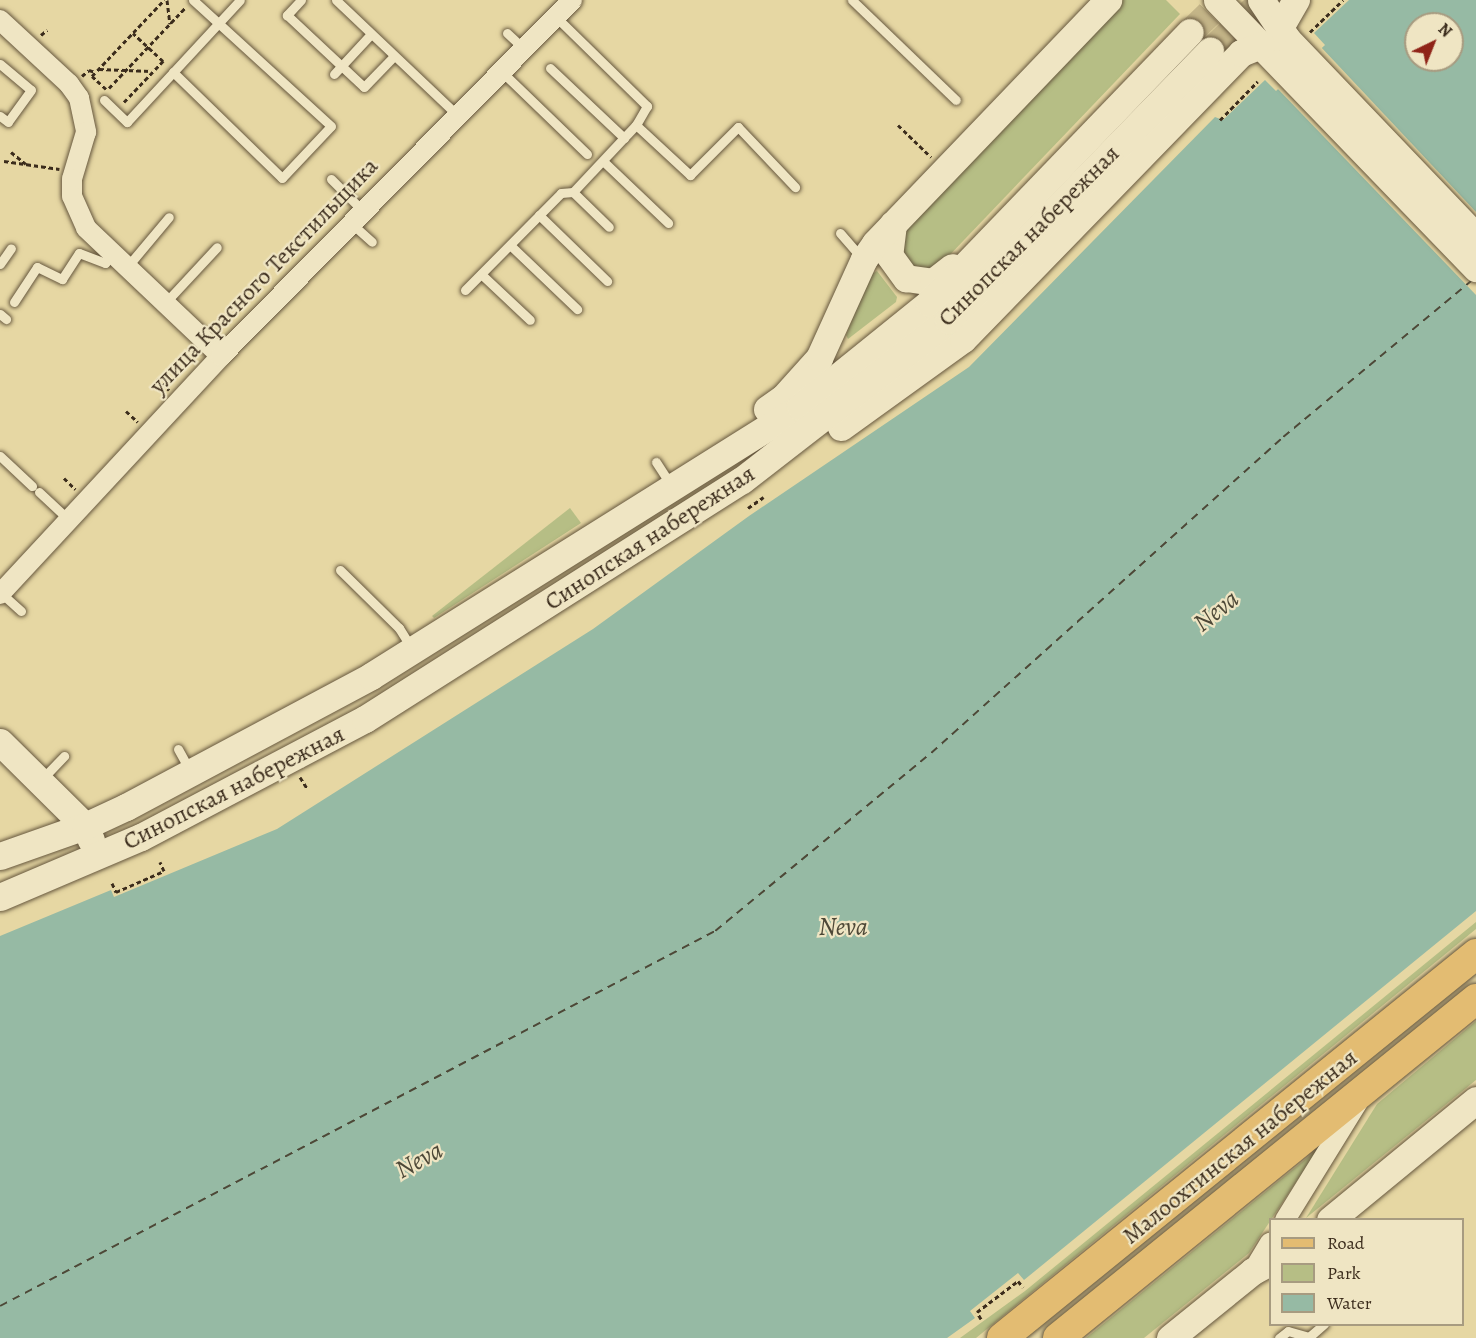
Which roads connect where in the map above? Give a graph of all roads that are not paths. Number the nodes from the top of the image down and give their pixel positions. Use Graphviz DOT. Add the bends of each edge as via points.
graph roads {
  1 [pos="240,0"];
  2 [pos="302,0"];
  3 [pos="336,0"];
  4 [pos="572,0"];
  5 [pos="852,0"];
  6 [pos="1108,0"];
  7 [pos="1217,0"];
  8 [pos="1261,0"];
  9 [pos="1296,0"];
  10 [pos="191,2"];
  11 [pos="555,16"];
  12 [pos="0,20"];
  13 [pos="219,22"];
  14 [pos="1190,32"];
  15 [pos="507,33"];
  16 [pos="371,34"];
  17 [pos="1280,41"];
  18 [pos="522,48"];
  19 [pos="1210,51"];
  20 [pos="394,56"];
  21 [pos="0,64"];
  22 [pos="341,66"];
  23 [pos="550,68"];
  24 [pos="500,70"];
  25 [pos="173,72"];
  26 [pos="334,74"];
  27 [pos="104,100"];
  28 [pos="956,100"];
  29 [pos="456,114"];
  30 [pos="0,116"];
  31 [pos="636,125"];
  32 [pos="624,138"];
  33 [pos="587,154"];
  34 [pos="603,161"];
  35 [pos="331,179"];
  36 [pos="795,187"];
  37 [pos="573,192"];
  38 [pos="539,215"];
  39 [pos="356,216"];
  40 [pos="169,217"];
  41 [pos="668,223"];
  42 [pos="893,224"];
  43 [pos="609,227"];
  44 [pos="840,233"];
  45 [pos="990,237"];
  46 [pos="1476,237"];
  47 [pos="372,242"];
  48 [pos="510,245"];
  49 [pos="217,247"];
  50 [pos="11,248"];
  51 [pos="864,259"];
  52 [pos="120,261"];
  53 [pos="0,264"];
  54 [pos="1476,268"];
  55 [pos="481,274"];
  56 [pos="607,281"];
  57 [pos="465,290"];
  58 [pos="14,302"];
  59 [pos="165,303"];
  60 [pos="577,309"];
  61 [pos="530,320"];
  62 [pos="221,356"];
  63 [pos="777,455"];
  64 [pos="0,456"];
  65 [pos="656,462"];
  66 [pos="709,463"];
  67 [pos="672,486"];
  68 [pos="69,520"];
  69 [pos="340,570"];
  70 [pos="1,593"];
  71 [pos="21,611"];
  72 [pos="413,651"];
  73 [pos="0,742"];
  74 [pos="178,749"];
  75 [pos="64,756"];
  76 [pos="190,773"];
  77 [pos="40,781"];
  78 [pos="85,826"];
  79 [pos="0,856"];
  80 [pos="99,857"];
  81 [pos="0,897"];
  82 [pos="1476,954"];
  83 [pos="1476,999"];
  84 [pos="1367,1089"];
  85 [pos="1476,1100"];
  86 [pos="1286,1218"];
  87 [pos="1332,1218"];
  88 [pos="1269,1246"];
  89 [pos="1262,1266"];
  90 [pos="1322,1326"];
  91 [pos="992,1329"];
  92 [pos="1058,1338"];
  93 [pos="1170,1338"];
  94 [pos="1279,1338"];
  1 -- 13 [label="lane"];
  2 -- 22 [label="lane" via="287,15"];
  3 -- 16 [label="lane"];
  4 -- 11 [label="street, улица Красного Текстильщика"];
  5 -- 28 [label="lane"];
  6 -- 42 [label="main road"];
  7 -- 17 [label="main road"];
  8 -- 17 [label="main road"];
  9 -- 17 [label="main road"];
  10 -- 13 [label="lane"];
  11 -- 18 [label="street, улица Красного Текстильщика"];
  11 -- 31 [label="lane" via="647,106"];
  12 -- 52 [label="street" via="79,98 86,132 72,179 72,196 86,228"];
  13 -- 25 [label="lane"];
  13 -- 25 [label="lane" via="310,99 331,126 306,156 282,178"];
  14 -- 45 [label="main road, Синопская набережная"];
  15 -- 18 [label="lane"];
  16 -- 20 [label="lane"];
  16 -- 22 [label="lane"];
  17 -- 46 [label="main road"];
  17 -- 54 [label="main road"];
  17 -- 63 [label="main road" via="1241,53 963,339 840,428 805,448"];
  18 -- 24 [label="street, улица Красного Текстильщика"];
  19 -- 63 [label="main road, Синопская набережная" via="948,320"];
  20 -- 22 [label="lane" via="364,87"];
  20 -- 29 [label="lane"];
  21 -- 30 [label="lane" via="31,90 8,122"];
  22 -- 26 [label="lane"];
  23 -- 32 [label="lane"];
  24 -- 29 [label="street, улица Красного Текстильщика"];
  24 -- 33 [label="lane"];
  25 -- 27 [label="lane" via="126,122"];
  29 -- 39 [label="street, улица Красного Текстильщика"];
  31 -- 32 [label="lane"];
  31 -- 36 [label="lane" via="690,175 738,127"];
  32 -- 34 [label="lane"];
  34 -- 37 [label="lane"];
  34 -- 41 [label="lane"];
  35 -- 39 [label="lane"];
  37 -- 38 [label="lane" via="561,193"];
  37 -- 43 [label="lane"];
  38 -- 48 [label="lane"];
  38 -- 56 [label="lane"];
  39 -- 47 [label="lane"];
  39 -- 62 [label="street, улица Красного Текстильщика"];
  40 -- 52 [label="lane"];
  42 -- 45 [label="main road" via="889,255 906,278 918,282 939,279 971,247"];
  42 -- 51 [label="main road"];
  44 -- 51 [label="lane"];
  45 -- 66 [label="main road, Синопская набережная" via="929,303 868,355 800,406"];
  48 -- 55 [label="lane"];
  48 -- 60 [label="lane"];
  49 -- 59 [label="lane"];
  50 -- 53 [label="lane"];
  51 -- 66 [label="main road" via="790,391 728,436"];
  52 -- 58 [label="lane" via="105,263 79,253 62,279 37,267"];
  52 -- 59 [label="street"];
  55 -- 57 [label="lane"];
  55 -- 61 [label="lane"];
  59 -- 62 [label="street"];
  62 -- 68 [label="street, улица Красного Текстильщика"];
  63 -- 80 [label="main road, Синопская набережная" via="702,507 365,719"];
  64 -- 68 [label="lane"];
  65 -- 67 [label="lane"];
  66 -- 67 [label="main road, Синопская набережная"];
  67 -- 72 [label="main road, Синопская набережная"];
  68 -- 70 [label="street, улица Красного Текстильщика"];
  69 -- 72 [label="lane" via="399,628"];
  70 -- 71 [label="lane"];
  72 -- 76 [label="main road, Синопская набережная"];
  73 -- 77 [label="main road"];
  74 -- 76 [label="lane"];
  75 -- 77 [label="lane"];
  76 -- 78 [label="main road, Синопская набережная"];
  77 -- 78 [label="main road"];
  78 -- 79 [label="main road, Синопская набережная"];
  78 -- 80 [label="main road"];
  80 -- 81 [label="main road, Синопская набережная"];
  82 -- 91 [label="main road, Малоохтинская набережная"];
  83 -- 84 [label="main road, Малоохтинская набережная"];
  84 -- 86 [label="street"];
  84 -- 92 [label="main road, Малоохтинская набережная"];
  85 -- 87 [label="main road"];
  88 -- 89 [label="street"];
  89 -- 93 [label="main road"];
  90 -- 94 [label="lane" via="1309,1337 1288,1331"];
}
